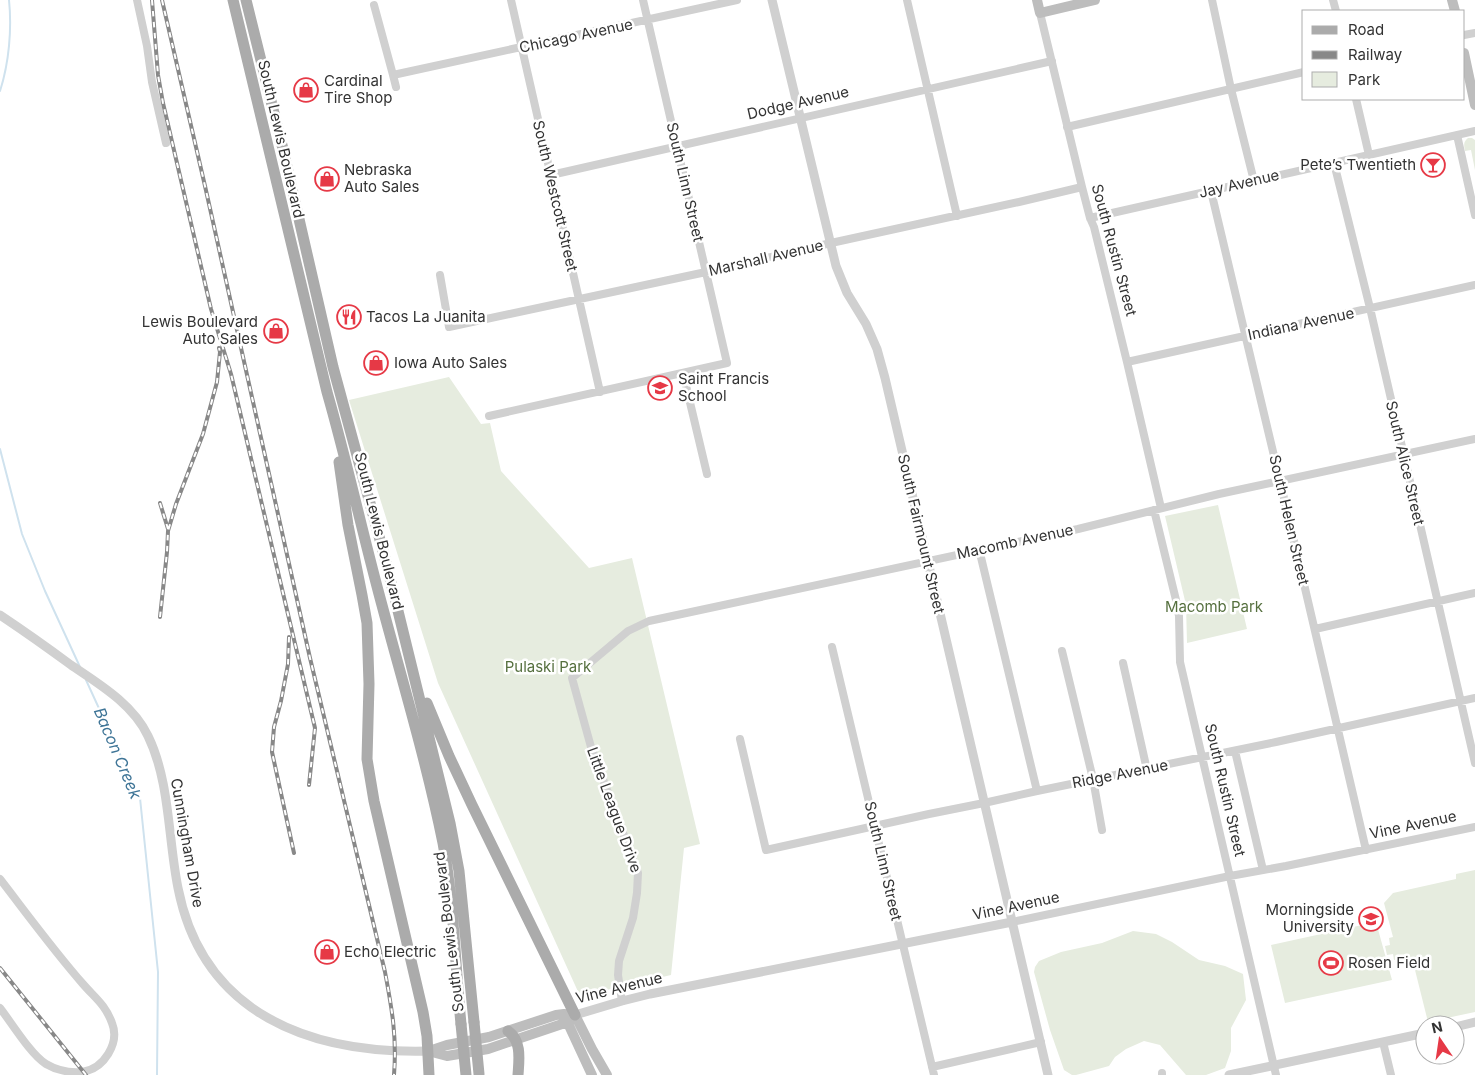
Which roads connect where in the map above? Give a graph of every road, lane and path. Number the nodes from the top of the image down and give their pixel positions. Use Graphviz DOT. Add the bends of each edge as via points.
graph roads {
  1 [pos="136,0"];
  2 [pos="233,0"];
  3 [pos="246,0"];
  4 [pos="511,0"];
  5 [pos="642,0"];
  6 [pos="737,0"];
  7 [pos="772,0"];
  8 [pos="907,0"];
  9 [pos="1037,0"];
  10 [pos="1093,0"];
  11 [pos="1212,0"];
  12 [pos="374,5"];
  13 [pos="1040,12"];
  14 [pos="647,20"];
  15 [pos="522,48"];
  16 [pos="1465,58"];
  17 [pos="1052,61"];
  18 [pos="1302,72"];
  19 [pos="393,75"];
  20 [pos="396,87"];
  21 [pos="928,89"];
  22 [pos="1231,89"];
  23 [pos="1356,100"];
  24 [pos="1475,105"];
  25 [pos="801,118"];
  26 [pos="1067,127"];
  27 [pos="1475,131"];
  28 [pos="1457,135"];
  29 [pos="166,144"];
  30 [pos="677,146"];
  31 [pos="1368,155"];
  32 [pos="1334,163"];
  33 [pos="551,175"];
  34 [pos="1254,181"];
  35 [pos="1082,187"];
  36 [pos="1211,191"];
  37 [pos="1475,215"];
  38 [pos="957,216"];
  39 [pos="1090,218"];
  40 [pos="831,242"];
  41 [pos="706,272"];
  42 [pos="440,275"];
  43 [pos="1475,285"];
  44 [pos="579,299"];
  45 [pos="1370,308"];
  46 [pos="1245,336"];
  47 [pos="1127,362"];
  48 [pos="683,373"];
  49 [pos="327,392"];
  50 [pos="600,392"];
  51 [pos="489,416"];
  52 [pos="1475,439"];
  53 [pos="1403,455"];
  54 [pos="707,474"];
  55 [pos="1280,480"];
  56 [pos="1158,509"];
  57 [pos="979,549"];
  58 [pos="927,560"];
  59 [pos="1475,593"];
  60 [pos="1438,602"];
  61 [pos="0,615"];
  62 [pos="1314,629"];
  63 [pos="832,647"];
  64 [pos="1062,651"];
  65 [pos="410,659"];
  66 [pos="1123,663"];
  67 [pos="572,678"];
  68 [pos="1475,698"];
  69 [pos="1461,701"];
  70 [pos="1339,729"];
  71 [pos="740,739"];
  72 [pos="1235,751"];
  73 [pos="1202,758"];
  74 [pos="1475,763"];
  75 [pos="1146,770"];
  76 [pos="1093,780"];
  77 [pos="1037,791"];
  78 [pos="984,803"];
  79 [pos="875,826"];
  80 [pos="1475,827"];
  81 [pos="1102,830"];
  82 [pos="1366,850"];
  83 [pos="1263,870"];
  84 [pos="1230,876"];
  85 [pos="0,879"];
  86 [pos="1012,922"];
  87 [pos="903,944"];
  88 [pos="622,1001"];
  89 [pos="0,1008"];
  90 [pos="569,1017"];
  91 [pos="512,1035"];
  92 [pos="1415,1035"];
  93 [pos="1040,1042"];
  94 [pos="1383,1042"];
  95 [pos="428,1051"];
  96 [pos="1274,1065"];
  97 [pos="933,1071"];
  98 [pos="429,1075"];
  99 [pos="466,1075"];
  100 [pos="479,1075"];
  101 [pos="518,1075"];
  102 [pos="592,1075"];
  103 [pos="607,1075"];
  104 [pos="1048,1075"];
  105 [pos="1230,1075"];
  106 [pos="1276,1075"];
  107 [pos="1391,1075"];
  1 -- 29 [label="street"];
  2 -- 49 [label="main road, South Lewis Boulevard"];
  3 -- 65 [label="main road, South Lewis Boulevard" via="333,367"];
  4 -- 15 [label="street, South Westcott Street"];
  5 -- 14 [label="street, South Linn Street"];
  6 -- 14 [label="street, Chicago Avenue"];
  7 -- 25 [label="street, South Fairmount Street"];
  8 -- 21 [label="street"];
  9 -- 13 [label="main road, South Rustin Street"];
  10 -- 13 [label="main road"];
  11 -- 22 [label="street"];
  12 -- 19 [label="street"];
  13 -- 17 [label="street, South Rustin Street"];
  14 -- 15 [label="street, Chicago Avenue"];
  14 -- 30 [label="street, South Linn Street"];
  15 -- 19 [label="street, Chicago Avenue"];
  15 -- 33 [label="street, South Westcott Street"];
  16 -- 24 [label="main road"];
  17 -- 21 [label="street, Dodge Avenue"];
  17 -- 26 [label="street, South Rustin Street"];
  18 -- 22 [label="street"];
  19 -- 20 [label="street"];
  21 -- 25 [label="street, Dodge Avenue"];
  21 -- 38 [label="street"];
  22 -- 26 [label="street"];
  22 -- 34 [label="street"];
  23 -- 31 [label="street"];
  25 -- 30 [label="street, Dodge Avenue"];
  25 -- 40 [label="street, South Fairmount Street"];
  26 -- 35 [label="street, South Rustin Street"];
  27 -- 28 [label="street, Jay Avenue"];
  28 -- 31 [label="street, Jay Avenue"];
  28 -- 37 [label="street"];
  30 -- 33 [label="street, Dodge Avenue"];
  30 -- 41 [label="street, South Linn Street"];
  31 -- 32 [label="street, Jay Avenue"];
  32 -- 34 [label="street, Jay Avenue"];
  32 -- 45 [label="street, South Alice Street"];
  33 -- 44 [label="street, South Westcott Street"];
  34 -- 36 [label="street, Jay Avenue"];
  35 -- 38 [label="street, Marshall Avenue"];
  35 -- 39 [label="street, South Rustin Street"];
  36 -- 39 [label="street, Jay Avenue"];
  36 -- 46 [label="street, South Helen Street"];
  38 -- 40 [label="street, Marshall Avenue"];
  39 -- 47 [label="street, South Rustin Street"];
  40 -- 41 [label="street, Marshall Avenue"];
  40 -- 58 [label="street, South Fairmount Street" via="842,280 866,324 885,378"];
  41 -- 44 [label="street, Marshall Avenue"];
  41 -- 48 [label="street, South Linn Street" via="727,363"];
  42 -- 44 [label="street, Marshall Avenue" via="449,326"];
  43 -- 45 [label="street, Indiana Avenue"];
  44 -- 50 [label="street, South Westcott Street"];
  45 -- 46 [label="street, Indiana Avenue"];
  45 -- 53 [label="street, South Alice Street"];
  46 -- 47 [label="street, Indiana Avenue"];
  46 -- 55 [label="street, South Helen Street"];
  47 -- 56 [label="street, South Rustin Street"];
  48 -- 50 [label="street"];
  48 -- 54 [label="street"];
  49 -- 95 [label="main road" via="367,623 370,780 422,1004"];
  49 -- 99 [label="main road, South Lewis Boulevard, bridge" via="443,844"];
  50 -- 51 [label="street"];
  52 -- 53 [label="street, Macomb Avenue"];
  53 -- 55 [label="street, Macomb Avenue"];
  53 -- 60 [label="street, South Alice Street"];
  55 -- 56 [label="street, Macomb Avenue"];
  55 -- 62 [label="street, South Helen Street"];
  56 -- 57 [label="street, Macomb Avenue"];
  56 -- 73 [label="street, South Rustin Street" via="1179,616 1180,662"];
  57 -- 58 [label="street, Macomb Avenue"];
  57 -- 77 [label="street"];
  58 -- 67 [label="street, Macomb Avenue" via="649,621 628,630"];
  58 -- 78 [label="street, South Fairmount Street"];
  59 -- 60 [label="street"];
  60 -- 62 [label="street"];
  60 -- 69 [label="street, South Alice Street"];
  61 -- 95 [label="street, Cunningham Drive" via="101,686 140,722 158,762 182,910 198,948 223,984 262,1016 294,1031 365,1049"];
  62 -- 70 [label="street, South Helen Street"];
  63 -- 79 [label="street, South Linn Street"];
  64 -- 76 [label="street"];
  65 -- 90 [label="main road" via="449,756"];
  65 -- 100 [label="main road, South Lewis Boulevard, bridge" via="442,786 459,871"];
  66 -- 75 [label="street"];
  67 -- 88 [label="street, Little League Drive" via="591,747 638,873 633,918 619,961"];
  68 -- 69 [label="street, Ridge Avenue"];
  69 -- 70 [label="street, Ridge Avenue"];
  69 -- 74 [label="street, South Alice Street"];
  70 -- 72 [label="street, Ridge Avenue"];
  70 -- 82 [label="street, South Helen Street"];
  71 -- 79 [label="street, Ridge Avenue" via="766,850"];
  72 -- 73 [label="street, Ridge Avenue"];
  72 -- 83 [label="street"];
  73 -- 75 [label="street, Ridge Avenue"];
  73 -- 84 [label="street, South Rustin Street"];
  75 -- 76 [label="street, Ridge Avenue"];
  76 -- 77 [label="street, Ridge Avenue"];
  76 -- 81 [label="street"];
  77 -- 78 [label="street, Ridge Avenue"];
  78 -- 79 [label="street, Ridge Avenue"];
  78 -- 86 [label="street, South Fairmount Street"];
  79 -- 87 [label="street, South Linn Street"];
  80 -- 82 [label="street, Vine Avenue"];
  82 -- 83 [label="street, Vine Avenue"];
  83 -- 84 [label="street, Vine Avenue"];
  84 -- 86 [label="street, Vine Avenue"];
  84 -- 96 [label="street, South Rustin Street"];
  85 -- 89 [label="street" via="84,986 103,1004 113,1024 115,1038 105,1058 84,1072 53,1068 33,1052"];
  86 -- 87 [label="street, Vine Avenue"];
  86 -- 93 [label="street, South Fairmount Street"];
  87 -- 88 [label="street, Vine Avenue"];
  87 -- 97 [label="street, South Linn Street"];
  88 -- 90 [label="street, Vine Avenue"];
  90 -- 91 [label="main road"];
  90 -- 102 [label="main road"];
  90 -- 103 [label="main road"];
  91 -- 95 [label="main road" via="488,1049 447,1056"];
  91 -- 101 [label="main road" via="519,1053"];
  92 -- 94 [label="street"];
  93 -- 97 [label="street"];
  93 -- 104 [label="street, South Fairmount Street"];
  94 -- 96 [label="street"];
  94 -- 107 [label="street"];
  95 -- 98 [label="main road"];
  96 -- 105 [label="street"];
  96 -- 106 [label="street, South Rustin Street"];
}
